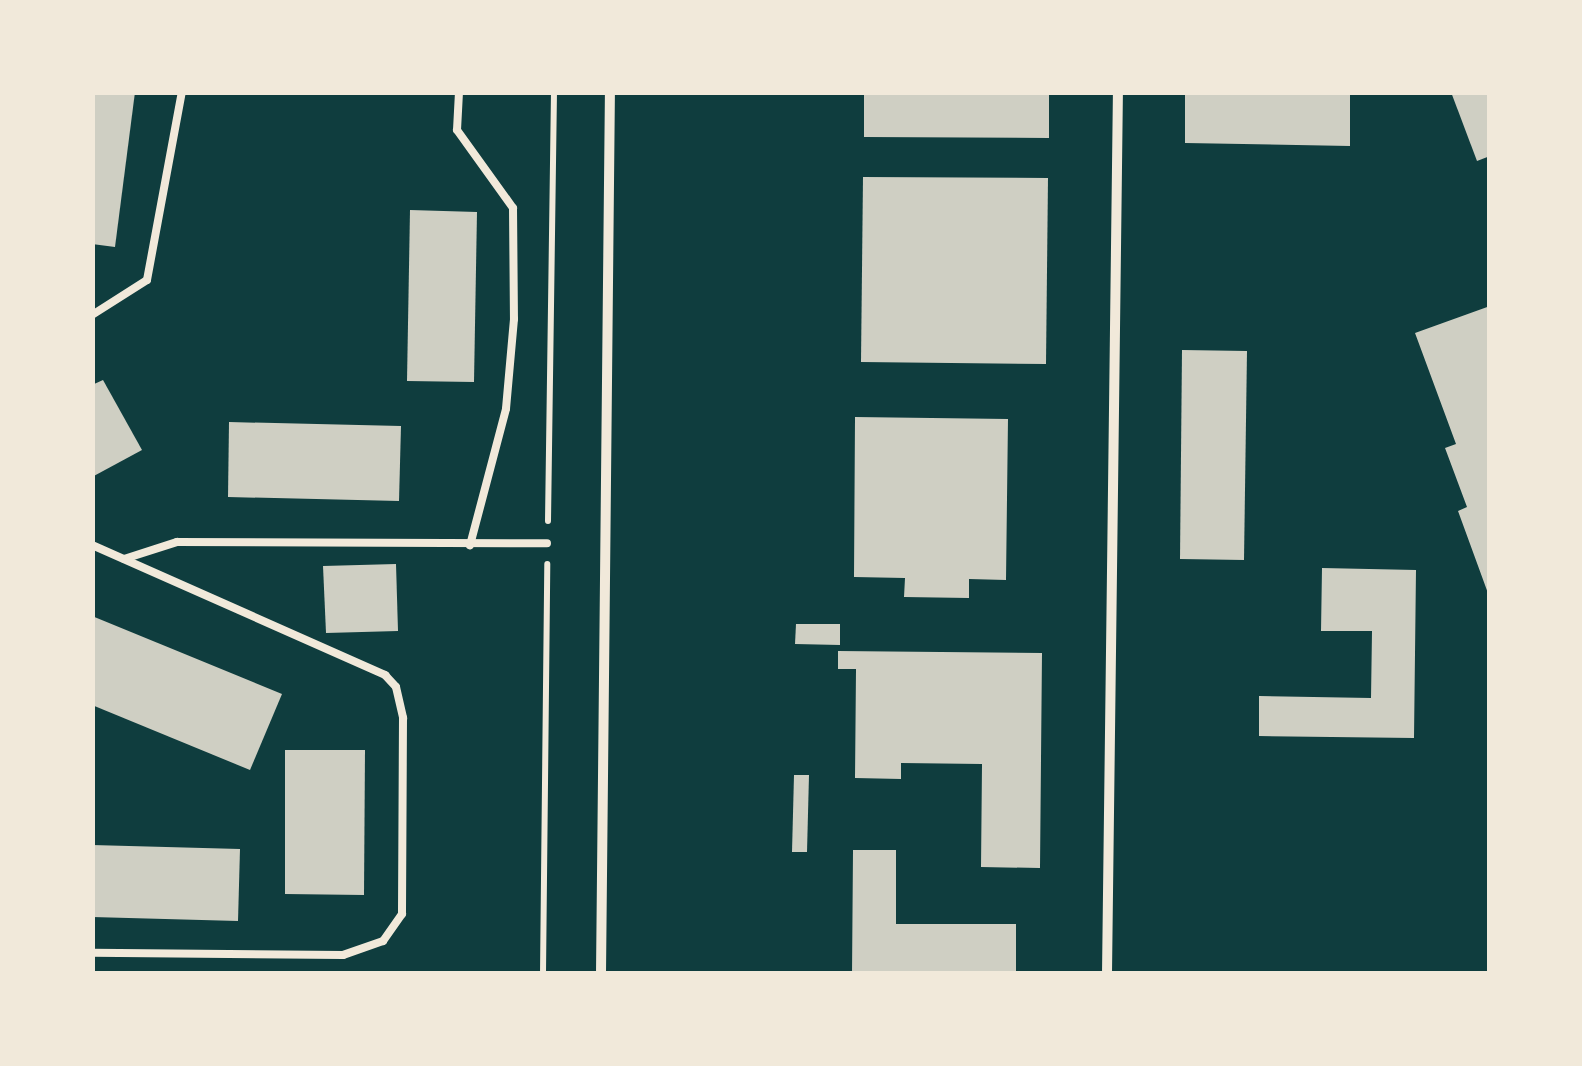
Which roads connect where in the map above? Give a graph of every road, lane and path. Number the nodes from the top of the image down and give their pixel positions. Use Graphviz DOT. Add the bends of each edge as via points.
graph roads {
  1 [pos="182,92"];
  2 [pos="459,92"];
  3 [pos="610,92"];
  4 [pos="1118,92"];
  5 [pos="92,315"];
  6 [pos="547,542"];
  7 [pos="92,545"];
  8 [pos="470,545"];
  9 [pos="124,559"];
  10 [pos="92,952"];
  11 [pos="601,974"];
  12 [pos="1107,974"];
  1 -- 5 [label="lane" via="147,280"];
  2 -- 8 [label="lane" via="457,130 513,208 506,409"];
  3 -- 11 [label="street"];
  4 -- 12 [label="street"];
  6 -- 8 [label="lane"];
  7 -- 9 [label="lane"];
  8 -- 9 [label="lane" via="177,542"];
  9 -- 10 [label="lane" via="386,676 396,687 403,718 402,914 383,941 344,955"];
}
